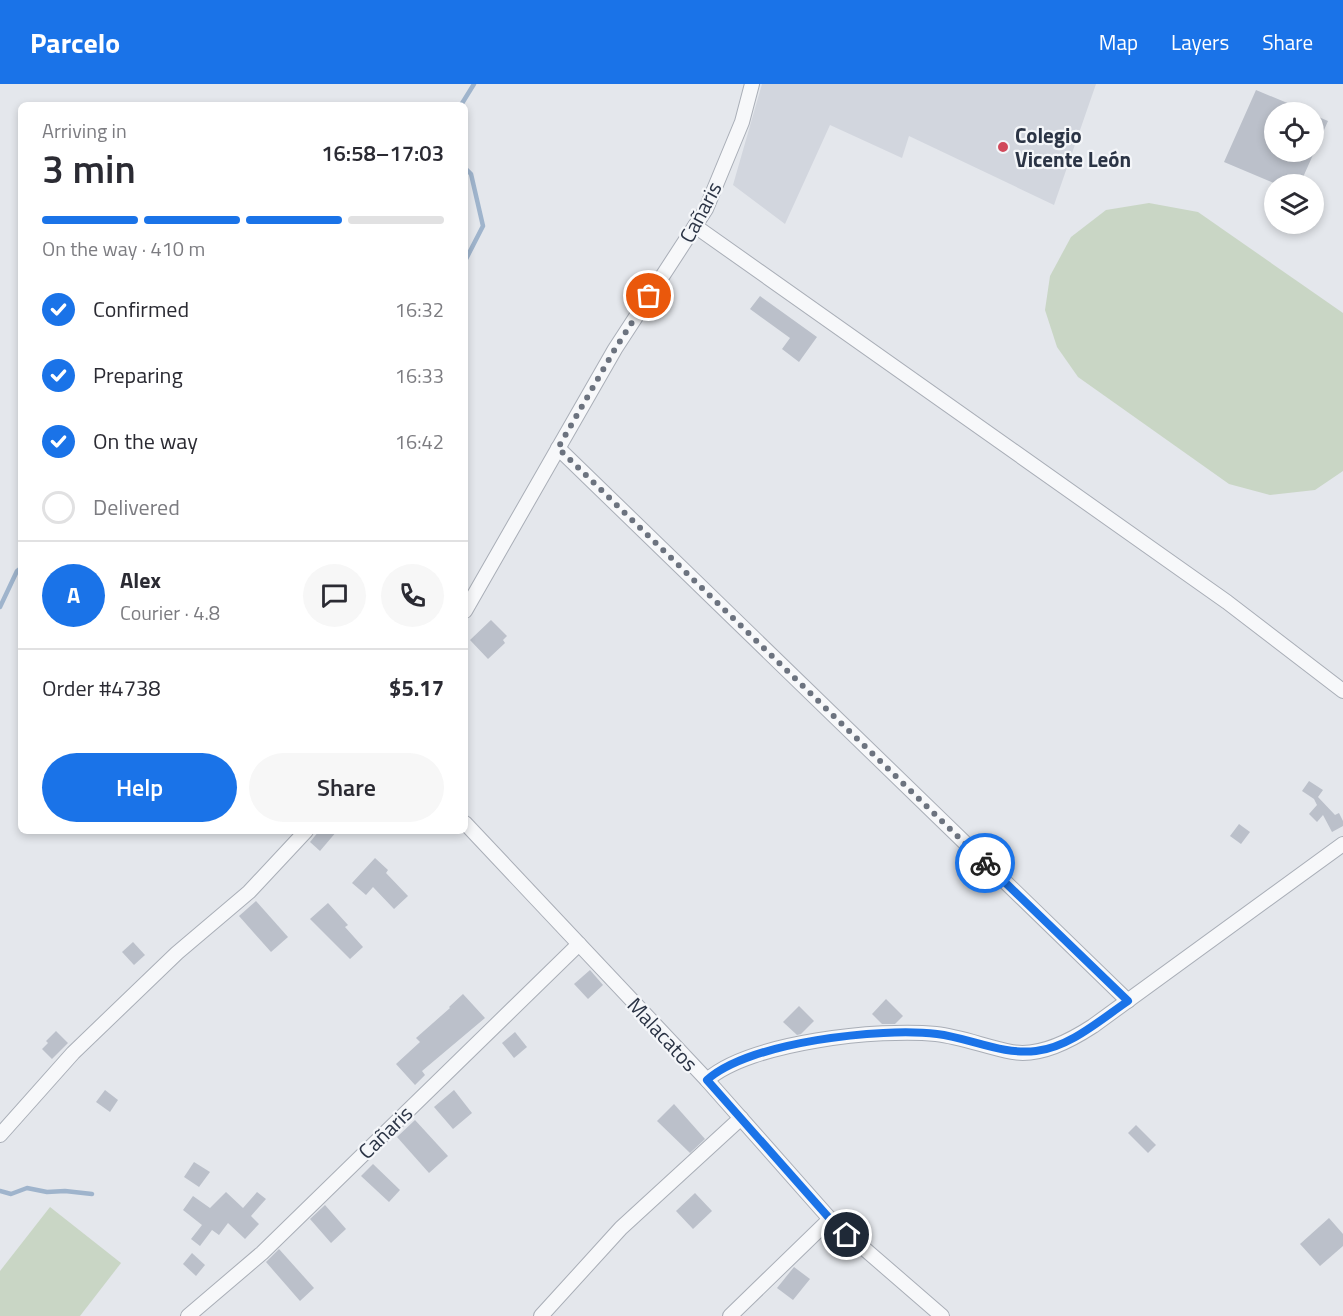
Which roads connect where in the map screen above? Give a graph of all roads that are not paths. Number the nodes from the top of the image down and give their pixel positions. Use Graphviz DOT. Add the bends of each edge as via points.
graph roads {
  1 [pos="752,84"];
  2 [pos="695,226"];
  3 [pos="558,448"];
  4 [pos="468,606"];
  5 [pos="1343,691"];
  6 [pos="468,826"];
  7 [pos="303,834"];
  8 [pos="1343,844"];
  9 [pos="579,944"];
  10 [pos="1128,1001"];
  11 [pos="707,1080"];
  12 [pos="741,1118"];
  13 [pos="0,1135"];
  14 [pos="830,1219"];
  15 [pos="188,1316"];
  16 [pos="541,1316"];
  17 [pos="730,1316"];
  18 [pos="942,1316"];
  1 -- 2 [label="street, Cañaris" via="742,122 706,209"];
  2 -- 3 [label="street, Cañaris" via="615,349"];
  2 -- 5 [label="street" via="1227,602"];
  3 -- 4 [label="street, Cañaris"];
  3 -- 10 [label="street"];
  6 -- 9 [label="street, Malacatos"];
  7 -- 13 [label="street" via="249,892 177,953 73,1053"];
  8 -- 10 [label="street"];
  9 -- 11 [label="street, Malacatos"];
  9 -- 15 [label="street, Cañaris" via="270,1245"];
  10 -- 11 [label="street" via="1070,1039 1037,1051 1014,1052 935,1034 858,1034 764,1053 738,1061"];
  11 -- 12 [label="street, Malacatos"];
  12 -- 14 [label="street, Malacatos"];
  12 -- 16 [label="street" via="621,1228"];
  14 -- 17 [label="street"];
  14 -- 18 [label="street, Malacatos"];
}
